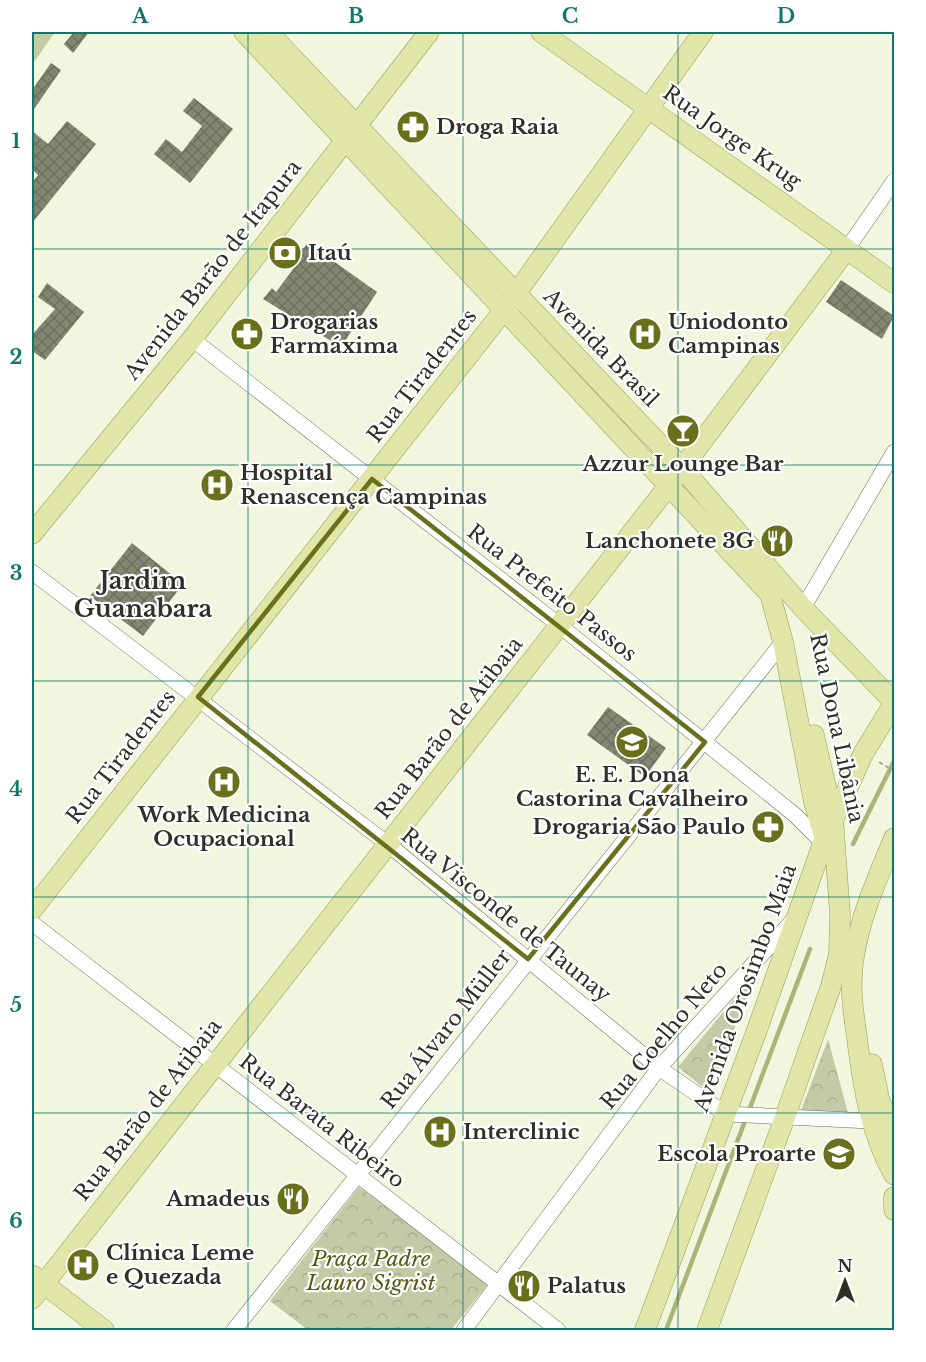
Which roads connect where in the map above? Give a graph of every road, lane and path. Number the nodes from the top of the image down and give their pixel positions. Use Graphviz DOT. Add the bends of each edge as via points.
graph roads {
  1 [pos="244,32"];
  2 [pos="268,32"];
  3 [pos="429,32"];
  4 [pos="541,32"];
  5 [pos="703,32"];
  6 [pos="649,108"];
  7 [pos="350,132"];
  8 [pos="894,181"];
  9 [pos="848,249"];
  10 [pos="894,283"];
  11 [pos="510,301"];
  12 [pos="192,339"];
  13 [pos="894,452"];
  14 [pos="682,468"];
  15 [pos="372,478"];
  16 [pos="670,484"];
  17 [pos="32,534"];
  18 [pos="32,572"];
  19 [pos="770,594"];
  20 [pos="803,608"];
  21 [pos="559,625"];
  22 [pos="783,642"];
  23 [pos="198,697"];
  24 [pos="894,703"];
  25 [pos="705,742"];
  26 [pos="834,818"];
  27 [pos="894,838"];
  28 [pos="824,841"];
  29 [pos="389,845"];
  30 [pos="865,908"];
  31 [pos="32,910"];
  32 [pos="795,918"];
  33 [pos="32,923"];
  34 [pos="528,959"];
  35 [pos="215,1064"];
  36 [pos="659,1068"];
  37 [pos="732,1114"];
  38 [pos="777,1118"];
  39 [pos="870,1121"];
  40 [pos="894,1139"];
  41 [pos="358,1174"];
  42 [pos="894,1175"];
  43 [pos="894,1197"];
  44 [pos="894,1210"];
  45 [pos="500,1284"];
  46 [pos="35,1286"];
  47 [pos="104,1330"];
  48 [pos="234,1330"];
  49 [pos="464,1330"];
  50 [pos="558,1330"];
  51 [pos="645,1330"];
  52 [pos="707,1330"];
  1 -- 7 [label="main road, Avenida Brasil"];
  2 -- 7 [label="main road, Avenida Brasil"];
  3 -- 7 [label="main road, Avenida Barão de Itapura"];
  4 -- 6 [label="main road, Rua Jorge Krug"];
  5 -- 6 [label="main road, Rua Tiradentes"];
  6 -- 9 [label="main road, Rua Jorge Krug"];
  6 -- 11 [label="main road, Rua Tiradentes"];
  7 -- 11 [label="main road, Avenida Brasil"];
  7 -- 12 [label="main road, Avenida Barão de Itapura"];
  8 -- 9 [label="street, Rua Barão de Atibaia"];
  9 -- 10 [label="main road, Rua Jorge Krug"];
  9 -- 14 [label="main road, Rua Barão de Atibaia"];
  11 -- 14 [label="main road, Avenida Brasil"];
  11 -- 15 [label="main road, Rua Tiradentes"];
  11 -- 16 [label="main road, Avenida Brasil"];
  12 -- 15 [label="street, Rua Prefeito Passos"];
  12 -- 17 [label="main road, Avenida Barão de Itapura"];
  13 -- 20 [label="street"];
  14 -- 16 [label="main road, Rua Barão de Atibaia"];
  14 -- 20 [label="main road, Avenida Brasil"];
  15 -- 21 [label="street, Rua Prefeito Passos"];
  15 -- 23 [label="main road, Rua Tiradentes"];
  16 -- 19 [label="main road, Avenida Brasil"];
  16 -- 21 [label="main road, Rua Barão de Atibaia"];
  18 -- 23 [label="street, Rua Visconde de Taunay"];
  19 -- 22 [label="main road, Avenida Brasil"];
  19 -- 26 [label="main road, Rua Dona Libânia" via="791,628"];
  20 -- 24 [label="main road, Avenida Brasil"];
  21 -- 25 [label="street, Rua Prefeito Passos"];
  21 -- 29 [label="main road, Rua Barão de Atibaia"];
  22 -- 25 [label="street, Rua Álvaro Müller"];
  22 -- 28 [label="main road, Rua Dona Libânia"];
  23 -- 29 [label="street, Rua Visconde de Taunay"];
  23 -- 31 [label="main road, Rua Tiradentes"];
  24 -- 26 [label="main road, Avenida Orosimbo Maia" via="863,754"];
  25 -- 28 [label="street, Rua Prefeito Passos"];
  25 -- 34 [label="street, Rua Álvaro Müller"];
  26 -- 28 [label="main road, Avenida Orosimbo Maia"];
  26 -- 38 [label="main road, Rua Dona Libânia" via="839,954 831,986"];
  27 -- 30 [label="main road"];
  28 -- 32 [label="main road, Avenida Orosimbo Maia"];
  29 -- 34 [label="street, Rua Visconde de Taunay"];
  29 -- 35 [label="main road, Rua Barão de Atibaia"];
  30 -- 39 [label="main road" via="853,957 851,994"];
  30 -- 40 [label="main road" via="860,976 864,1014 879,1098"];
  32 -- 36 [label="street, Rua Coelho Neto"];
  32 -- 37 [label="main road, Avenida Orosimbo Maia"];
  33 -- 35 [label="street, Rua Barata Ribeiro"];
  34 -- 36 [label="street, Rua Visconde de Taunay"];
  34 -- 41 [label="street, Rua Álvaro Müller"];
  35 -- 41 [label="street, Rua Barata Ribeiro"];
  35 -- 46 [label="main road, Rua Barão de Atibaia"];
  36 -- 37 [label="street, Rua Visconde de Taunay"];
  36 -- 45 [label="street, Rua Coelho Neto"];
  37 -- 38 [label="street, Rua Visconde de Taunay"];
  37 -- 51 [label="main road, Avenida Orosimbo Maia"];
  38 -- 39 [label="street, Rua Visconde de Taunay"];
  38 -- 52 [label="main road"];
  39 -- 42 [label="main road"];
  41 -- 45 [label="street, Rua Barata Ribeiro"];
  41 -- 48 [label="street, Rua Álvaro Müller"];
  43 -- 44 [label="main road"];
  45 -- 49 [label="street, Rua Coelho Neto"];
  45 -- 50 [label="street, Rua Barata Ribeiro"];
  46 -- 47 [label="main road"];
}
